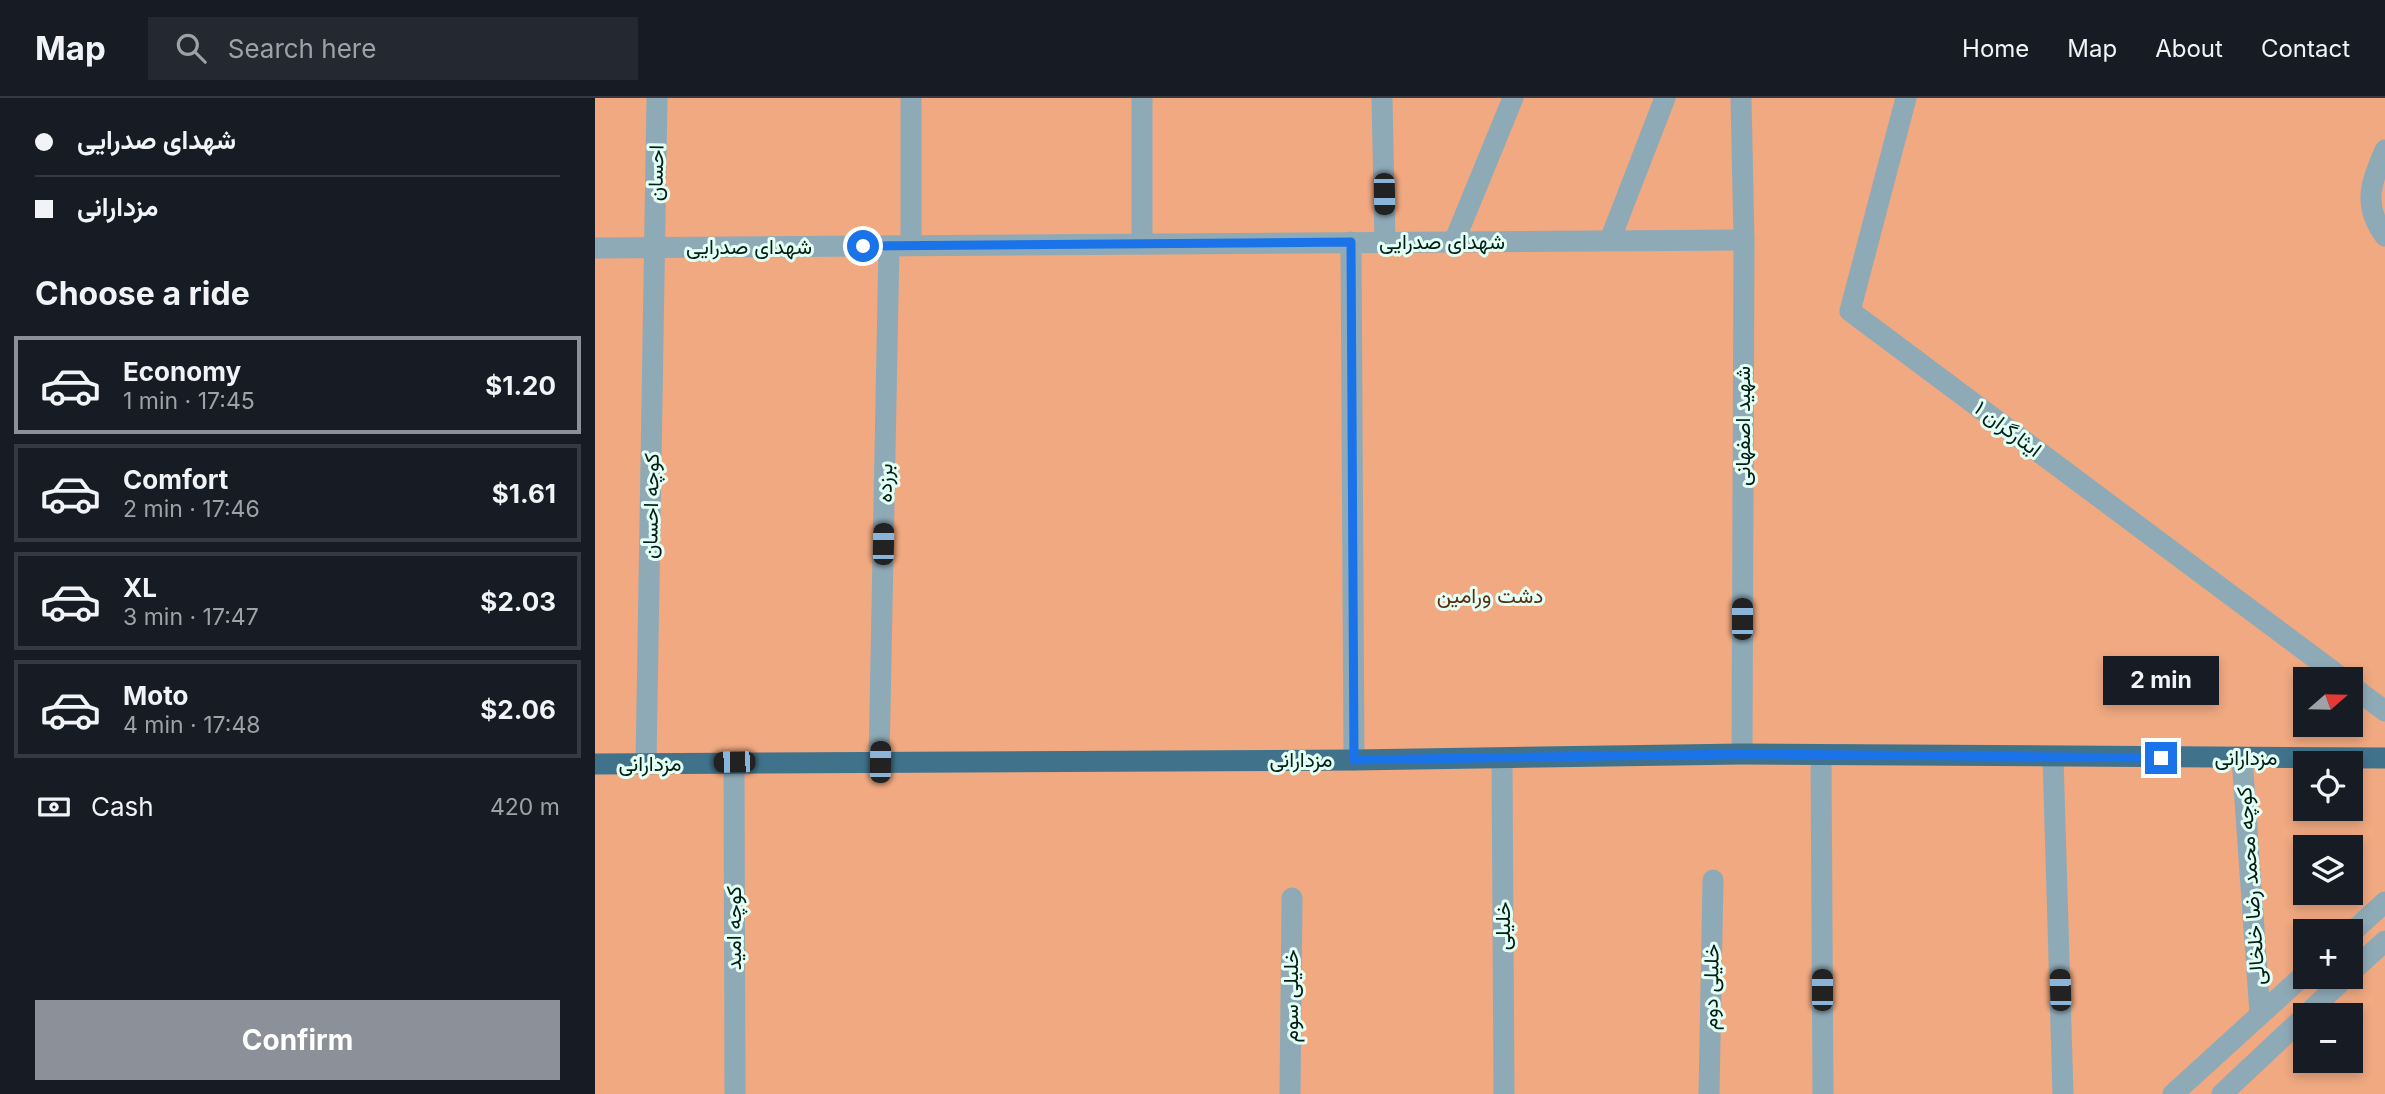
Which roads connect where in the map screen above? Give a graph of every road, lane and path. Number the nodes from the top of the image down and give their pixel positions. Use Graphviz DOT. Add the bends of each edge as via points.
graph roads {
  1 [pos="657,98"];
  2 [pos="911,98"];
  3 [pos="1142,98"];
  4 [pos="1381,98"];
  5 [pos="1513,98"];
  6 [pos="1665,98"];
  7 [pos="1741,98"];
  8 [pos="1906,98"];
  9 [pos="2385,150"];
  10 [pos="2385,236"];
  11 [pos="1610,240"];
  12 [pos="1744,240"];
  13 [pos="1351,242"];
  14 [pos="1385,242"];
  15 [pos="1454,242"];
  16 [pos="1142,244"];
  17 [pos="889,246"];
  18 [pos="911,246"];
  19 [pos="595,248"];
  20 [pos="655,248"];
  21 [pos="2327,667"];
  22 [pos="2363,695"];
  23 [pos="2385,711"];
  24 [pos="1742,754"];
  25 [pos="1821,755"];
  26 [pos="2053,757"];
  27 [pos="1503,758"];
  28 [pos="2242,758"];
  29 [pos="2385,758"];
  30 [pos="1354,760"];
  31 [pos="734,762"];
  32 [pos="880,762"];
  33 [pos="595,764"];
  34 [pos="646,765"];
  35 [pos="1713,880"];
  36 [pos="1292,898"];
  37 [pos="2385,902"];
  38 [pos="2363,921"];
  39 [pos="2385,941"];
  40 [pos="2363,962"];
  41 [pos="2293,985"];
  42 [pos="2334,989"];
  43 [pos="2319,1003"];
  44 [pos="2260,1014"];
  45 [pos="2293,1027"];
  46 [pos="2182,1091"];
  47 [pos="735,1094"];
  48 [pos="1290,1094"];
  49 [pos="1504,1094"];
  50 [pos="1709,1094"];
  51 [pos="1823,1094"];
  52 [pos="2063,1094"];
  53 [pos="2222,1094"];
  1 -- 20 [label="street, احسان"];
  2 -- 18 [label="street"];
  3 -- 16 [label="street"];
  4 -- 14 [label="street"];
  5 -- 15 [label="street"];
  6 -- 11 [label="street"];
  7 -- 12 [label="street, شهید اصفهانی"];
  8 -- 21 [label="street, ایثارگران ۱" via="1850,312"];
  9 -- 10 [label="street" via="2372,182 2371,206"];
  11 -- 12 [label="street, شهدای صدرایی"];
  11 -- 15 [label="street, شهدای صدرایی"];
  12 -- 24 [label="street, شهید اصفهانی"];
  13 -- 14 [label="street, شهدای صدرایی"];
  13 -- 16 [label="street, شهدای صدرایی"];
  13 -- 30 [label="street"];
  14 -- 15 [label="street, شهدای صدرایی"];
  16 -- 18 [label="street, شهدای صدرایی"];
  17 -- 18 [label="street, شهدای صدرایی"];
  17 -- 20 [label="street, شهدای صدرایی"];
  17 -- 32 [label="street, برزده"];
  19 -- 20 [label="street, شهدای صدرایی"];
  20 -- 34 [label="street, کوچه احسان"];
  22 -- 23 [label="street"];
  24 -- 25 [label="main road, مزدارانی"];
  24 -- 27 [label="main road, مزدارانی"];
  25 -- 26 [label="main road, مزدارانی"];
  25 -- 51 [label="street"];
  26 -- 28 [label="main road, مزدارانی"];
  26 -- 52 [label="street"];
  27 -- 30 [label="main road, مزدارانی"];
  27 -- 49 [label="street, خلیلی"];
  28 -- 29 [label="main road, مزدارانی"];
  28 -- 44 [label="street, کوچه محمد رضا خلخالی"];
  30 -- 32 [label="main road, مزدارانی"];
  31 -- 32 [label="main road, مزدارانی"];
  31 -- 34 [label="main road, مزدارانی"];
  31 -- 47 [label="street, کوچه امید"];
  33 -- 34 [label="main road, مزدارانی"];
  35 -- 50 [label="street, خلیلی دوم"];
  36 -- 48 [label="street, خلیلی سوم"];
  37 -- 38 [label="street"];
  39 -- 40 [label="street"];
  41 -- 44 [label="street"];
  42 -- 43 [label="street"];
  44 -- 46 [label="street"];
  45 -- 53 [label="street"];
}
